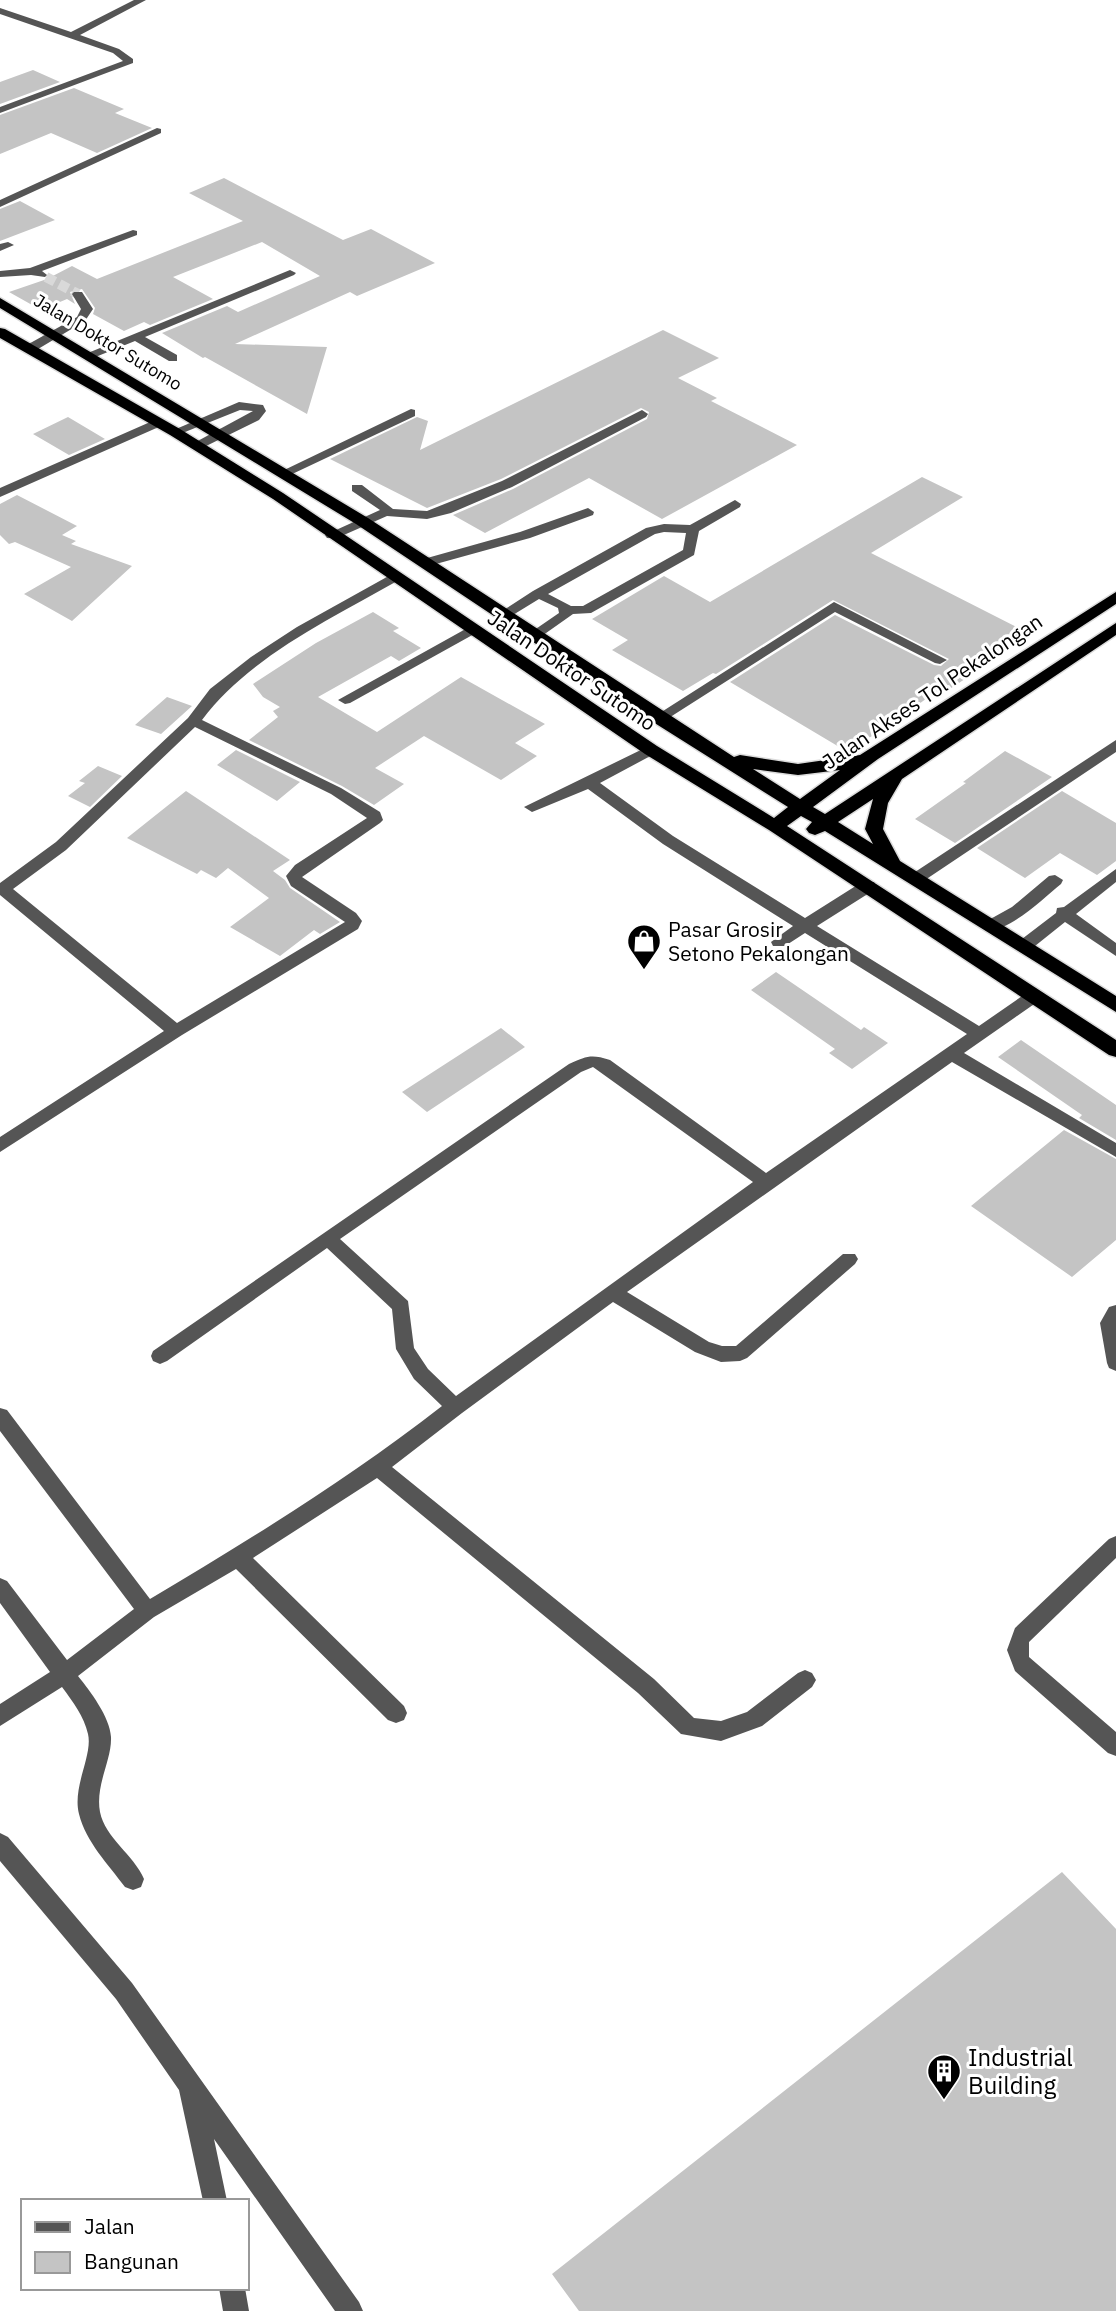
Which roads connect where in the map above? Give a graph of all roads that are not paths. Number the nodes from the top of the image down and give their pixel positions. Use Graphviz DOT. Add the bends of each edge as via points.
graph roads {
  1 [pos="141,0"];
  2 [pos="0,11"];
  3 [pos="69,37"];
  4 [pos="0,110"];
  5 [pos="157,131"];
  6 [pos="0,204"];
  7 [pos="134,233"];
  8 [pos="32,271"];
  9 [pos="290,273"];
  10 [pos="0,274"];
  11 [pos="46,276"];
  12 [pos="78,294"];
  13 [pos="0,302"];
  14 [pos="0,332"];
  15 [pos="55,335"];
  16 [pos="137,337"];
  17 [pos="29,349"];
  18 [pos="89,355"];
  19 [pos="173,358"];
  20 [pos="411,413"];
  21 [pos="642,414"];
  22 [pos="200,422"];
  23 [pos="157,423"];
  24 [pos="175,432"];
  25 [pos="222,435"];
  26 [pos="198,446"];
  27 [pos="284,473"];
  28 [pos="356,488"];
  29 [pos="0,493"];
  30 [pos="735,503"];
  31 [pos="386,512"];
  32 [pos="588,512"];
  33 [pos="362,521"];
  34 [pos="693,529"];
  35 [pos="332,535"];
  36 [pos="425,563"];
  37 [pos="394,577"];
  38 [pos="538,594"];
  39 [pos="1116,597"];
  40 [pos="567,610"];
  41 [pos="503,615"];
  42 [pos="1116,628"];
  43 [pos="471,629"];
  44 [pos="534,635"];
  45 [pos="940,660"];
  46 [pos="345,700"];
  47 [pos="659,718"];
  48 [pos="193,721"];
  49 [pos="1116,745"];
  50 [pos="651,750"];
  51 [pos="872,755"];
  52 [pos="724,757"];
  53 [pos="900,773"];
  54 [pos="589,783"];
  55 [pos="532,807"];
  56 [pos="804,807"];
  57 [pos="826,821"];
  58 [pos="775,826"];
  59 [pos="798,841"];
  60 [pos="893,864"];
  61 [pos="1116,874"];
  62 [pos="917,878"];
  63 [pos="1055,880"];
  64 [pos="868,886"];
  65 [pos="1,889"];
  66 [pos="1063,912"];
  67 [pos="807,925"];
  68 [pos="991,926"];
  69 [pos="779,942"];
  70 [pos="1024,946"];
  71 [pos="1116,951"];
  72 [pos="1034,996"];
  73 [pos="1116,1005"];
  74 [pos="176,1031"];
  75 [pos="979,1034"];
  76 [pos="1116,1050"];
  77 [pos="951,1054"];
  78 [pos="0,1146"];
  79 [pos="1116,1151"];
  80 [pos="766,1182"];
  81 [pos="328,1238"];
  82 [pos="849,1259"];
  83 [pos="613,1293"];
  84 [pos="1116,1312"];
  85 [pos="160,1356"];
  86 [pos="1116,1363"];
  87 [pos="455,1407"];
  88 [pos="0,1416"];
  89 [pos="378,1467"];
  90 [pos="1116,1545"];
  91 [pos="238,1558"];
  92 [pos="0,1587"];
  93 [pos="147,1611"];
  94 [pos="63,1675"];
  95 [pos="805,1680"];
  96 [pos="396,1713"];
  97 [pos="0,1716"];
  98 [pos="1116,1746"];
  99 [pos="0,1844"];
  100 [pos="132,1879"];
  101 [pos="189,2084"];
  102 [pos="215,2199"];
  103 [pos="232,2290"];
  104 [pos="236,2311"];
  105 [pos="350,2311"];
  1 -- 3 [label="street"];
  2 -- 3 [label="street"];
  3 -- 4 [label="street" via="116,51 130,61"];
  5 -- 6 [label="street"];
  7 -- 8 [label="street"];
  8 -- 10 [label="street"];
  8 -- 11 [label="street"];
  9 -- 16 [label="street"];
  12 -- 15 [label="street" via="87,309 82,318"];
  13 -- 15 [label="highway, Jalan Doktor Sutomo"];
  14 -- 17 [label="highway, Jalan Doktor Sutomo"];
  15 -- 17 [label="street"];
  15 -- 18 [label="highway, Jalan Doktor Sutomo"];
  16 -- 18 [label="street"];
  16 -- 19 [label="street"];
  17 -- 23 [label="highway, Jalan Doktor Sutomo"];
  18 -- 22 [label="highway, Jalan Doktor Sutomo"];
  20 -- 27 [label="street"];
  21 -- 31 [label="street" via="446,510 427,515"];
  22 -- 24 [label="street"];
  22 -- 25 [label="highway, Jalan Doktor Sutomo"];
  22 -- 25 [label="street" via="239,406 259,408 255,417"];
  23 -- 24 [label="highway, Jalan Doktor Sutomo"];
  23 -- 29 [label="street"];
  24 -- 26 [label="highway, Jalan Doktor Sutomo"];
  25 -- 26 [label="street"];
  25 -- 27 [label="highway, Jalan Doktor Sutomo"];
  26 -- 35 [label="highway, Jalan Doktor Sutomo"];
  27 -- 33 [label="highway, Jalan Doktor Sutomo"];
  28 -- 31 [label="street" via="387,508"];
  30 -- 34 [label="street"];
  31 -- 33 [label="street"];
  32 -- 36 [label="street"];
  33 -- 35 [label="street"];
  33 -- 36 [label="highway, Jalan Doktor Sutomo"];
  34 -- 38 [label="street" via="651,531"];
  34 -- 40 [label="street" via="689,552 586,610"];
  35 -- 37 [label="highway, Jalan Doktor Sutomo"];
  36 -- 41 [label="highway, Jalan Doktor Sutomo"];
  37 -- 43 [label="highway, Jalan Doktor Sutomo"];
  37 -- 48 [label="street" via="256,660 215,692"];
  38 -- 40 [label="street"];
  38 -- 41 [label="street"];
  39 -- 51 [label="highway, Jalan Akses Tol Pekalongan"];
  40 -- 44 [label="street"];
  41 -- 44 [label="highway, Jalan Doktor Sutomo"];
  42 -- 53 [label="highway"];
  43 -- 46 [label="street"];
  43 -- 50 [label="highway, Jalan Doktor Sutomo"];
  44 -- 47 [label="highway, Jalan Doktor Sutomo"];
  45 -- 47 [label="street" via="834,606"];
  47 -- 52 [label="highway, Jalan Doktor Sutomo"];
  48 -- 65 [label="street" via="61,846"];
  48 -- 74 [label="street" via="336,791 375,815 375,820 294,876 296,882 350,917 352,925"];
  49 -- 62 [label="street"];
  50 -- 54 [label="street"];
  50 -- 58 [label="highway, Jalan Doktor Sutomo"];
  51 -- 52 [label="highway" via="831,768 786,771"];
  51 -- 56 [label="highway, Jalan Akses Tol Pekalongan"];
  52 -- 56 [label="highway, Jalan Doktor Sutomo"];
  53 -- 57 [label="highway"];
  53 -- 60 [label="highway" via="879,803 874,829"];
  54 -- 55 [label="street"];
  54 -- 67 [label="street" via="668,839"];
  56 -- 57 [label="highway, Jalan Doktor Sutomo"];
  56 -- 58 [label="highway, Jalan Akses Tol Pekalongan"];
  57 -- 59 [label="highway"];
  57 -- 60 [label="highway, Jalan Doktor Sutomo"];
  58 -- 59 [label="highway, Jalan Doktor Sutomo"];
  59 -- 64 [label="highway, Jalan Doktor Sutomo"];
  60 -- 62 [label="highway, Jalan Doktor Sutomo"];
  61 -- 66 [label="street"];
  62 -- 68 [label="highway, Jalan Doktor Sutomo"];
  63 -- 68 [label="street" via="1018,911"];
  64 -- 67 [label="street"];
  64 -- 72 [label="highway, Jalan Doktor Sutomo"];
  65 -- 74 [label="street"];
  66 -- 70 [label="street"];
  66 -- 71 [label="street"];
  67 -- 69 [label="street"];
  67 -- 75 [label="street"];
  68 -- 70 [label="highway, Jalan Doktor Sutomo"];
  70 -- 73 [label="highway, Jalan Doktor Sutomo"];
  72 -- 75 [label="street"];
  72 -- 76 [label="highway, Jalan Doktor Sutomo"];
  74 -- 78 [label="street"];
  75 -- 77 [label="street"];
  77 -- 79 [label="street"];
  77 -- 80 [label="street"];
  80 -- 81 [label="street" via="604,1064 592,1061 575,1068"];
  80 -- 83 [label="street"];
  81 -- 85 [label="street"];
  81 -- 87 [label="street" via="401,1307 405,1349 421,1374"];
  82 -- 83 [label="street" via="740,1353 721,1354 702,1347"];
  83 -- 87 [label="street"];
  84 -- 86 [label="street" via="1109,1323"];
  87 -- 89 [label="street"];
  88 -- 93 [label="street"];
  89 -- 91 [label="street"];
  89 -- 95 [label="street" via="646,1686 689,1727 721,1731 754,1720"];
  90 -- 98 [label="street" via="1017,1643 1023,1664"];
  91 -- 93 [label="street"];
  91 -- 96 [label="street"];
  92 -- 94 [label="street"];
  93 -- 94 [label="street"];
  94 -- 97 [label="street"];
  94 -- 100 [label="street" via="89,1707 100,1737 89,1785 89,1812 97,1832"];
  99 -- 101 [label="street" via="124,1991"];
  101 -- 102 [label="street"];
  101 -- 105 [label="street"];
  103 -- 104 [label="street"];
}
